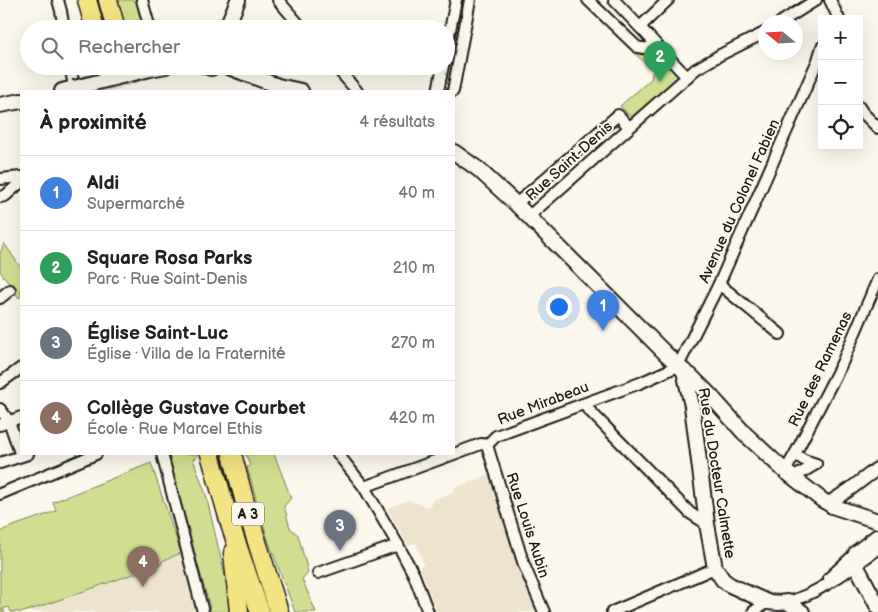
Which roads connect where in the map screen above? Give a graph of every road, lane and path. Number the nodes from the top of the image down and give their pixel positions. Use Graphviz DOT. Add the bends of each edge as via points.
graph roads {
  1 [pos="58,0"];
  2 [pos="87,0"];
  3 [pos="108,0"];
  4 [pos="142,0"];
  5 [pos="238,0"];
  6 [pos="278,0"];
  7 [pos="456,0"];
  8 [pos="470,0"];
  9 [pos="588,0"];
  10 [pos="614,0"];
  11 [pos="668,0"];
  12 [pos="816,0"];
  13 [pos="792,15"];
  14 [pos="62,20"];
  15 [pos="93,20"];
  16 [pos="114,20"];
  17 [pos="148,20"];
  18 [pos="230,20"];
  19 [pos="295,20"];
  20 [pos="452,20"];
  21 [pos="640,27"];
  22 [pos="758,36"];
  23 [pos="656,44"];
  24 [pos="818,60"];
  25 [pos="70,75"];
  26 [pos="128,75"];
  27 [pos="248,75"];
  28 [pos="343,75"];
  29 [pos="441,75"];
  30 [pos="687,76"];
  31 [pos="282,89"];
  32 [pos="70,90"];
  33 [pos="356,90"];
  34 [pos="438,90"];
  35 [pos="453,90"];
  36 [pos="20,100"];
  37 [pos="0,105"];
  38 [pos="863,113"];
  39 [pos="629,127"];
  40 [pos="878,128"];
  41 [pos="455,153"];
  42 [pos="20,178"];
  43 [pos="0,179"];
  44 [pos="20,183"];
  45 [pos="0,197"];
  46 [pos="516,204"];
  47 [pos="528,217"];
  48 [pos="878,279"];
  49 [pos="719,284"];
  50 [pos="10,290"];
  51 [pos="0,298"];
  52 [pos="780,334"];
  53 [pos="681,368"];
  54 [pos="20,369"];
  55 [pos="0,383"];
  56 [pos="583,404"];
  57 [pos="0,409"];
  58 [pos="723,409"];
  59 [pos="20,418"];
  60 [pos="694,418"];
  61 [pos="5,423"];
  62 [pos="487,445"];
  63 [pos="20,448"];
  64 [pos="455,453"];
  65 [pos="795,454"];
  66 [pos="24,455"];
  67 [pos="94,455"];
  68 [pos="162,455"];
  69 [pos="210,455"];
  70 [pos="232,455"];
  71 [pos="339,455"];
  72 [pos="450,455"];
  73 [pos="0,463"];
  74 [pos="878,468"];
  75 [pos="789,474"];
  76 [pos="364,486"];
  77 [pos="0,494"];
  78 [pos="828,503"];
  79 [pos="878,521"];
  80 [pos="707,524"];
  81 [pos="231,527"];
  82 [pos="878,536"];
  83 [pos="398,544"];
  84 [pos="878,549"];
  85 [pos="856,559"];
  86 [pos="715,568"];
  87 [pos="318,573"];
  88 [pos="266,574"];
  89 [pos="874,589"];
  90 [pos="767,602"];
  91 [pos="788,602"];
  92 [pos="878,607"];
  93 [pos="204,612"];
  94 [pos="239,612"];
  95 [pos="260,612"];
  96 [pos="279,612"];
  97 [pos="290,612"];
  98 [pos="428,612"];
  99 [pos="544,612"];
  100 [pos="612,612"];
  101 [pos="753,612"];
  102 [pos="802,612"];
  1 -- 14 [label="street"];
  2 -- 15 [label="highway"];
  3 -- 16 [label="highway"];
  4 -- 17 [label="street"];
  5 -- 18 [label="main road"];
  6 -- 19 [label="street"];
  7 -- 20 [label="street"];
  8 -- 35 [label="street"];
  9 -- 23 [label="street" via="637,47 651,48"];
  10 -- 21 [label="street"];
  11 -- 21 [label="street"];
  12 -- 13 [label="street"];
  21 -- 23 [label="street"];
  22 -- 30 [label="street, Rue Saint-Denis"];
  23 -- 30 [label="street"];
  24 -- 49 [label="street, Avenue du Colonel Fabien"];
  25 -- 32 [label="street"];
  26 -- 32 [label="main road, bridge"];
  27 -- 31 [label="main road"];
  28 -- 33 [label="street"];
  29 -- 34 [label="street"];
  30 -- 39 [label="street, Rue Saint-Denis"];
  36 -- 37 [label="main road"];
  38 -- 40 [label="street"];
  39 -- 46 [label="street, Rue Saint-Denis" via="618,115"];
  39 -- 47 [label="street, Rue Saint-Denis"];
  41 -- 46 [label="main road"];
  42 -- 43 [label="street"];
  44 -- 45 [label="street"];
  46 -- 47 [label="main road"];
  47 -- 53 [label="main road"];
  48 -- 65 [label="street, Rue des Ramenas" via="842,363"];
  49 -- 52 [label="street"];
  49 -- 53 [label="street, Avenue du Colonel Fabien"];
  50 -- 51 [label="street"];
  53 -- 56 [label="street, Rue Mirabeau"];
  53 -- 58 [label="main road"];
  53 -- 60 [label="main road, Rue du Docteur Calmette"];
  54 -- 55 [label="street"];
  56 -- 62 [label="street, Rue Mirabeau" via="496,436"];
  56 -- 80 [label="street" via="690,513"];
  57 -- 61 [label="street"];
  58 -- 60 [label="main road" via="705,406"];
  58 -- 75 [label="main road"];
  59 -- 61 [label="street"];
  60 -- 80 [label="main road, Rue du Docteur Calmette"];
  61 -- 63 [label="street"];
  62 -- 64 [label="street, Rue Mirabeau"];
  62 -- 99 [label="street, Rue Louis Aubin" via="524,565"];
  65 -- 75 [label="street, Rue des Ramenas"];
  65 -- 75 [label="street" via="816,464"];
  66 -- 73 [label="street"];
  67 -- 77 [label="street"];
  68 -- 93 [label="street"];
  69 -- 81 [label="highway, A 3"];
  70 -- 88 [label="highway, A 3"];
  71 -- 76 [label="street"];
  72 -- 76 [label="street, Rue Mirabeau"];
  74 -- 78 [label="street"];
  75 -- 78 [label="main road"];
  76 -- 83 [label="street"];
  78 -- 79 [label="main road"];
  80 -- 86 [label="main road, Rue du Docteur Calmette"];
  81 -- 94 [label="highway"];
  81 -- 95 [label="highway, A 3"];
  82 -- 85 [label="main road"];
  83 -- 87 [label="street"];
  83 -- 98 [label="street"];
  84 -- 85 [label="street"];
  85 -- 89 [label="main road"];
  85 -- 91 [label="street" via="836,580"];
  86 -- 90 [label="main road, Rue du Docteur Calmette" via="730,585"];
  86 -- 100 [label="street"];
  88 -- 96 [label="highway, A 3"];
  88 -- 97 [label="highway" via="279,584"];
  89 -- 92 [label="main road"];
  90 -- 91 [label="main road, Rue du Docteur Calmette"];
  90 -- 101 [label="street"];
  91 -- 102 [label="main road"];
}
